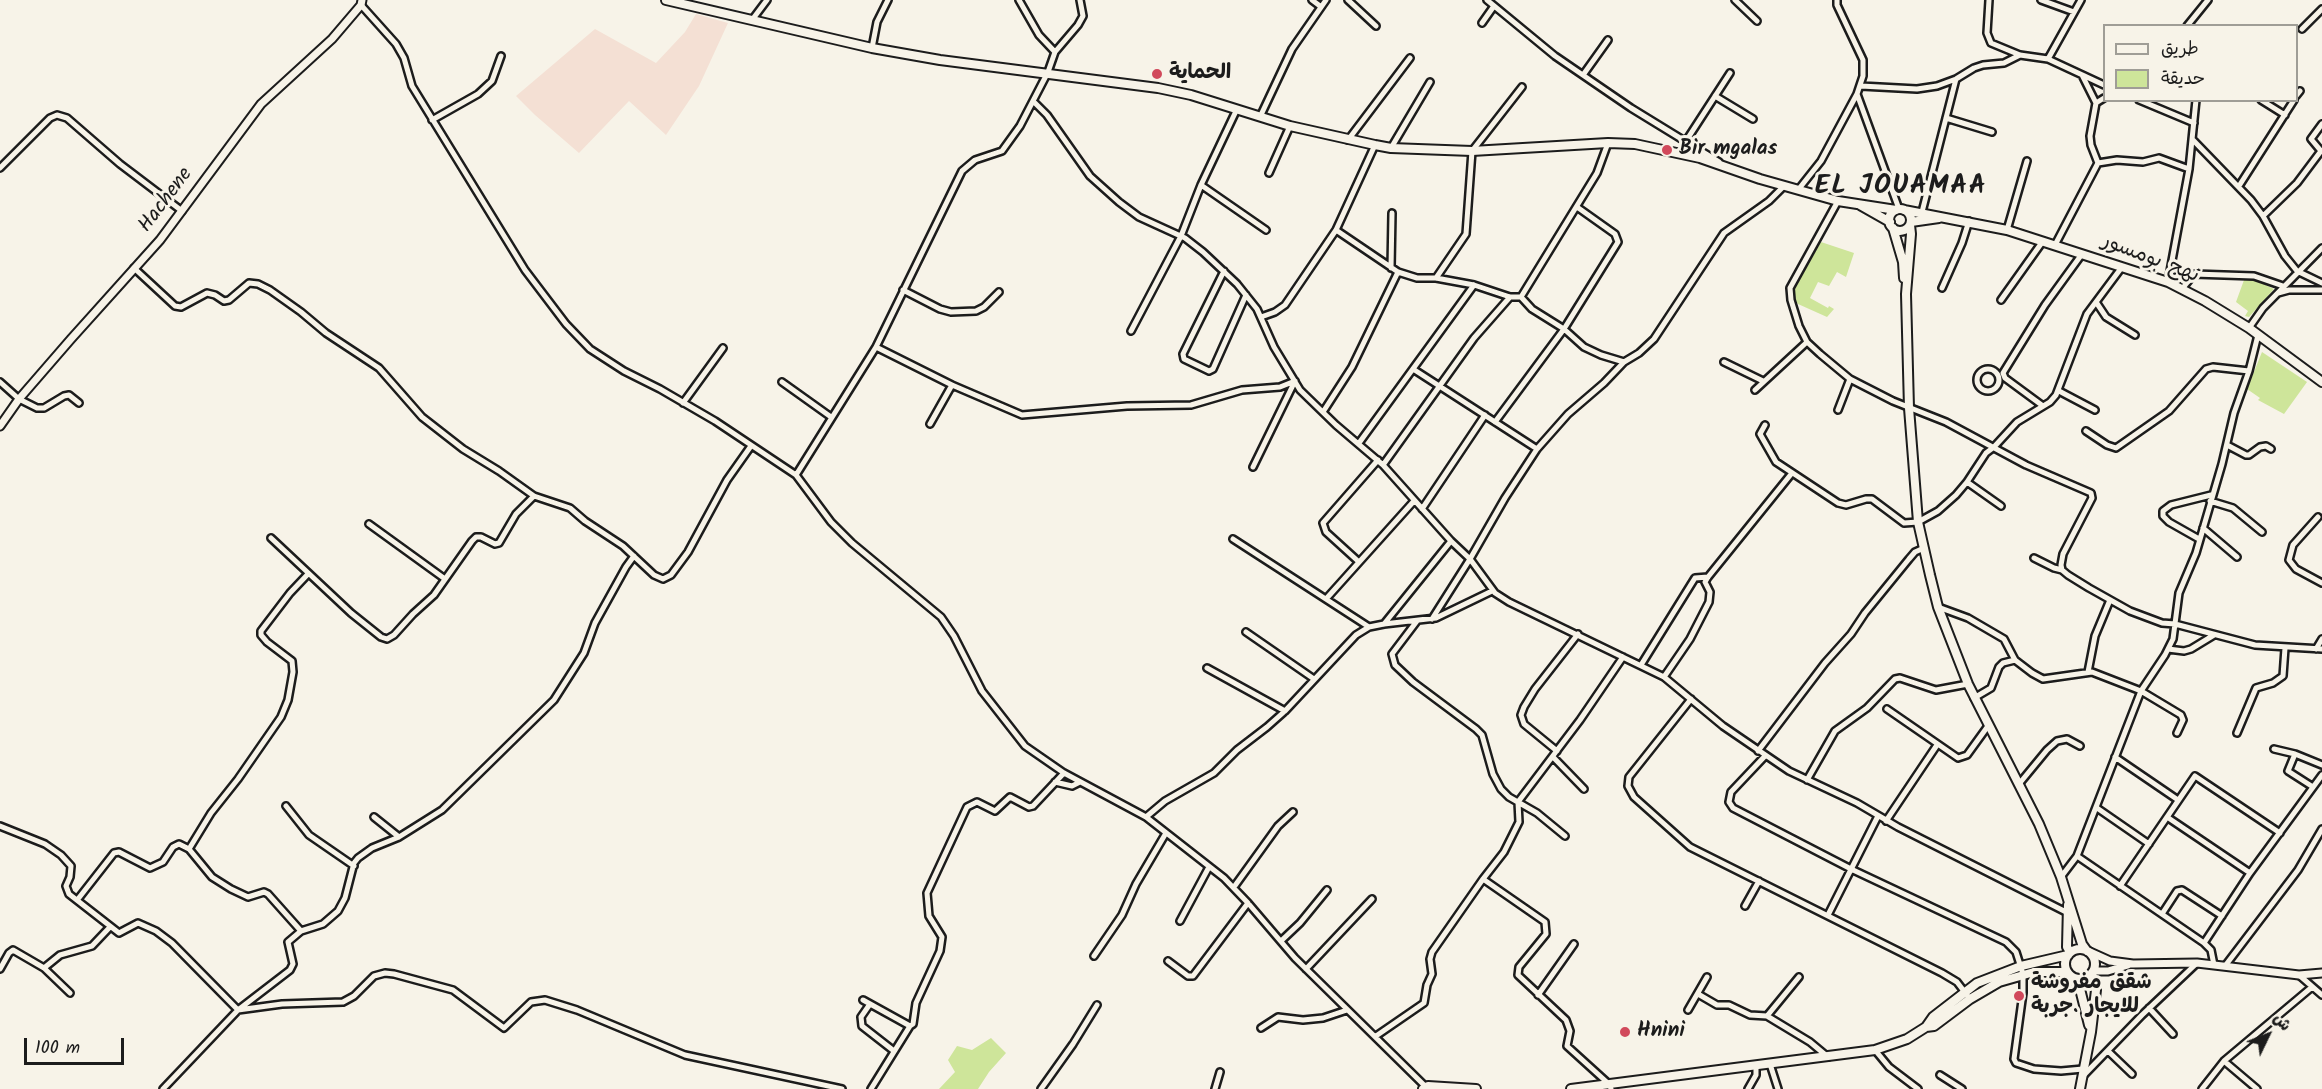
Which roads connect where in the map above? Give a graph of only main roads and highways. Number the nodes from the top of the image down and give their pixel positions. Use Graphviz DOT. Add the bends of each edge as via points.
graph roads {
  1 [pos="666,0"];
  2 [pos="1859,205"];
  3 [pos="1900,210"];
  4 [pos="1945,217"];
  5 [pos="1911,224"];
  6 [pos="1891,225"];
  7 [pos="1906,294"];
  8 [pos="2322,382"];
  9 [pos="2071,915"];
  10 [pos="2089,952"];
  11 [pos="2069,954"];
  12 [pos="2022,970"];
  13 [pos="2092,972"];
  14 [pos="2069,974"];
  15 [pos="2091,1032"];
  16 [pos="1610,1087"];
  17 [pos="1427,1088"];
  18 [pos="1476,1089"];
  19 [pos="1571,1089"];
  20 [pos="2080,1089"];
  1 -- 2 [label="main road, نهج بومسور" via="872,48 1158,88 1290,126 1391,148 1472,150 1608,143 1666,149"];
  2 -- 3 [label="main road, نهج بومسور"];
  2 -- 6 [label="main road, نهج بومسور"];
  3 -- 4 [label="main road, نهج بومسور"];
  3 -- 5 [label="main road" via="1910,215"];
  3 -- 6 [label="main road" via="1891,215"];
  4 -- 5 [label="main road, نهج بومسور"];
  4 -- 8 [label="main road, نهج بومسور" via="2007,230 2168,282 2249,328"];
  5 -- 6 [label="main road" via="1901,231"];
  5 -- 7 [label="main road"];
  6 -- 7 [label="main road" via="1903,262"];
  7 -- 9 [label="main road" via="1918,522 1938,607 1974,698 2039,825 2061,877"];
  9 -- 10 [label="main road"];
  9 -- 11 [label="main road"];
  10 -- 11 [label="main road" via="2079,949"];
  10 -- 13 [label="main road" via="2095,961"];
  11 -- 12 [label="main road"];
  11 -- 14 [label="main road" via="2065,960"];
  12 -- 14 [label="main road"];
  12 -- 16 [label="main road" via="1988,978 1933,1017 1926,1028 1875,1050"];
  13 -- 14 [label="main road" via="2085,978"];
  13 -- 15 [label="main road" via="2096,990"];
  14 -- 15 [label="main road" via="2080,989"];
  15 -- 20 [label="main road"];
  16 -- 19 [label="main road"];
  17 -- 18 [label="main road"];
}
